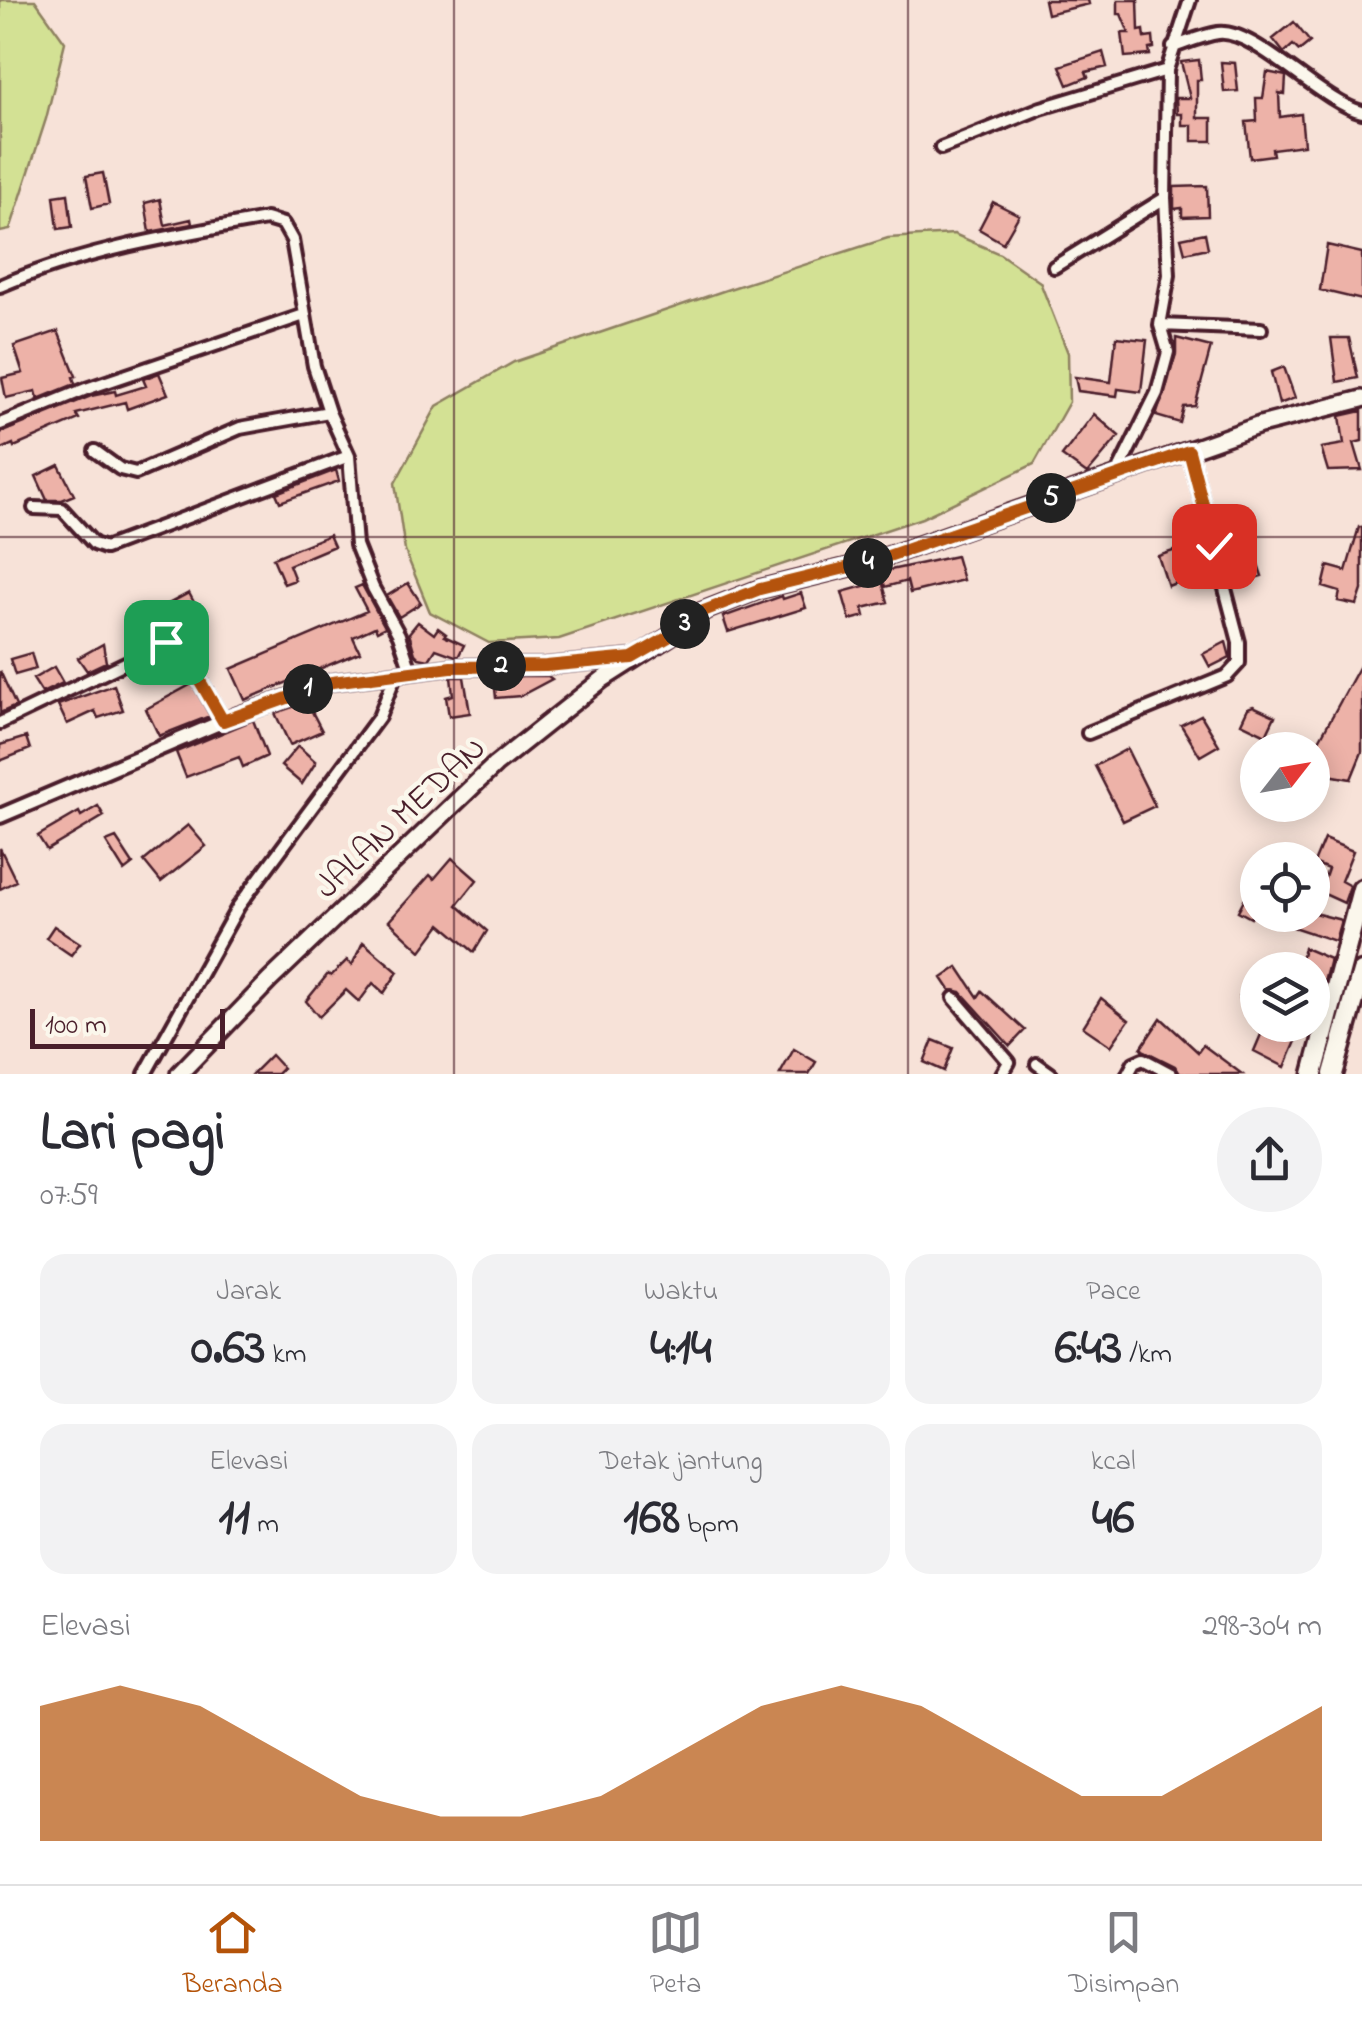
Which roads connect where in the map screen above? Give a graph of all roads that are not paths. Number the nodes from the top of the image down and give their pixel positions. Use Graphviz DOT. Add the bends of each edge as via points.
graph roads {
  1 [pos="1190,0"];
  2 [pos="1173,47"];
  3 [pos="1167,70"];
  4 [pos="1362,112"];
  5 [pos="941,148"];
  6 [pos="1165,198"];
  7 [pos="1054,268"];
  8 [pos="0,286"];
  9 [pos="304,315"];
  10 [pos="1160,324"];
  11 [pos="1261,329"];
  12 [pos="1362,398"];
  13 [pos="328,412"];
  14 [pos="0,424"];
  15 [pos="95,450"];
  16 [pos="1189,451"];
  17 [pos="349,456"];
  18 [pos="1117,474"];
  19 [pos="34,508"];
  20 [pos="632,658"];
  21 [pos="404,673"];
  22 [pos="223,721"];
  23 [pos="0,723"];
  24 [pos="1088,733"];
  25 [pos="0,816"];
  26 [pos="1362,889"];
  27 [pos="1362,972"];
  28 [pos="954,998"];
  29 [pos="1037,1064"];
  30 [pos="1325,1067"];
  31 [pos="145,1074"];
  32 [pos="180,1074"];
  33 [pos="1002,1074"];
  34 [pos="1051,1074"];
  35 [pos="1128,1074"];
  36 [pos="1171,1074"];
  1 -- 2 [label="street"];
  2 -- 3 [label="street"];
  2 -- 4 [label="street" via="1217,33 1238,36 1341,105"];
  3 -- 5 [label="street" via="1041,108"];
  3 -- 6 [label="street"];
  6 -- 7 [label="street"];
  6 -- 10 [label="street" via="1168,275"];
  8 -- 9 [label="street" via="111,250 266,219 276,220 292,240"];
  9 -- 13 [label="street"];
  9 -- 14 [label="street"];
  10 -- 11 [label="street"];
  10 -- 18 [label="street" via="1168,352 1164,370"];
  12 -- 16 [label="main road, JALAN MEDAN"];
  13 -- 15 [label="street" via="240,428 136,473"];
  13 -- 17 [label="street"];
  16 -- 18 [label="main road, JALAN MEDAN"];
  16 -- 24 [label="street" via="1239,663 1227,676"];
  17 -- 19 [label="street" via="105,548 62,508"];
  17 -- 21 [label="street" via="358,552 398,635"];
  18 -- 20 [label="main road, JALAN MEDAN" via="874,561 760,589 701,612"];
  20 -- 21 [label="street"];
  20 -- 32 [label="main road, JALAN MEDAN" via="495,765"];
  21 -- 22 [label="street" via="322,684"];
  21 -- 31 [label="street" via="230,919"];
  22 -- 23 [label="street" via="172,640"];
  22 -- 25 [label="street"];
  26 -- 30 [label="highway"];
  27 -- 30 [label="highway"];
  28 -- 33 [label="street" via="1009,1062"];
  29 -- 34 [label="street"];
  35 -- 36 [label="street" via="1143,1059"];
}
